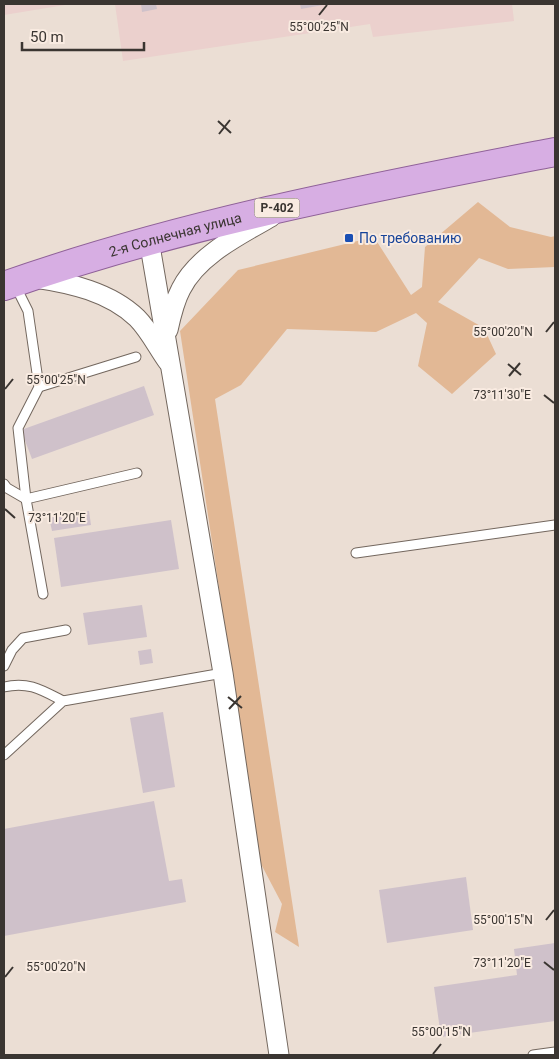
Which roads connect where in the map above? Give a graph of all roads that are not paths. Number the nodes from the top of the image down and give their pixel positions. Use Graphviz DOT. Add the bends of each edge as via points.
graph roads {
  1 [pos="555,152"];
  2 [pos="291,205"];
  3 [pos="149,240"];
  4 [pos="16,282"];
  5 [pos="167,336"];
  6 [pos="136,357"];
  7 [pos="172,367"];
  8 [pos="39,387"];
  9 [pos="137,472"];
  10 [pos="4,484"];
  11 [pos="26,499"];
  12 [pos="555,524"];
  13 [pos="356,552"];
  14 [pos="43,594"];
  15 [pos="66,630"];
  16 [pos="4,666"];
  17 [pos="223,673"];
  18 [pos="4,687"];
  19 [pos="63,701"];
  20 [pos="4,755"];
  21 [pos="555,1052"];
  22 [pos="280,1055"];
  23 [pos="533,1055"];
  1 -- 2 [label="main road, 2-я Солнечная улица / Р-402"];
  2 -- 3 [label="main road, 2-я Солнечная улица / Р-402"];
  2 -- 5 [label="street" via="237,237 192,273 174,306"];
  3 -- 4 [label="main road, 2-я Солнечная улица / Р-402"];
  3 -- 5 [label="street"];
  4 -- 7 [label="street" via="56,281 103,295 137,318"];
  4 -- 8 [label="lane" via="28,311"];
  5 -- 7 [label="street"];
  6 -- 8 [label="lane"];
  7 -- 17 [label="street"];
  8 -- 11 [label="lane" via="18,428"];
  9 -- 11 [label="lane"];
  10 -- 11 [label="lane"];
  11 -- 14 [label="lane"];
  12 -- 13 [label="lane"];
  15 -- 16 [label="lane" via="23,638"];
  17 -- 19 [label="lane"];
  17 -- 22 [label="street"];
  18 -- 19 [label="lane" via="35,686"];
  19 -- 20 [label="lane"];
  21 -- 23 [label="lane"];
}
